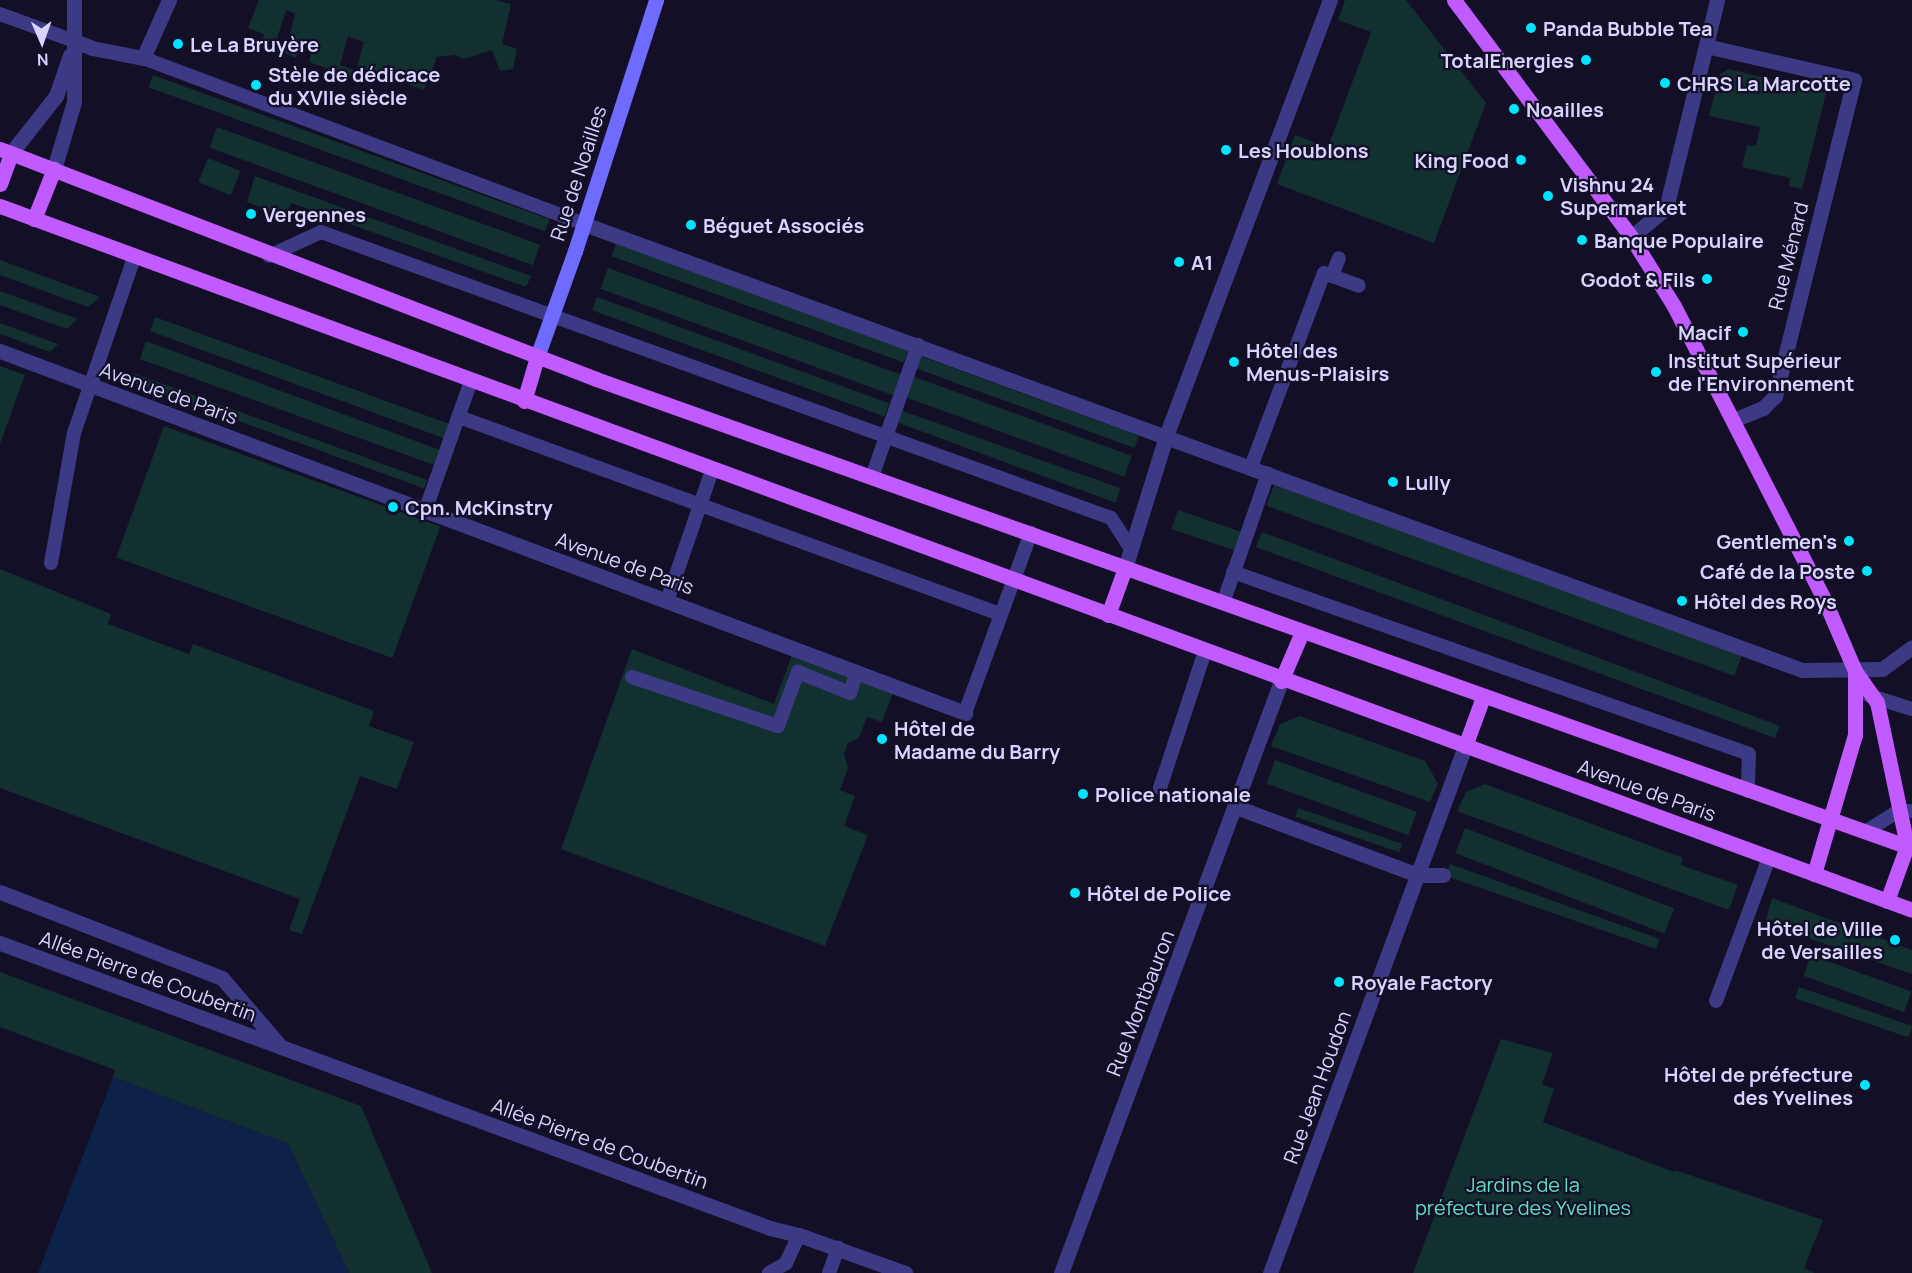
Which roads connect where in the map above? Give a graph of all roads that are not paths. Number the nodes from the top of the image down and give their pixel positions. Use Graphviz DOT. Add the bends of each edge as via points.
graph roads {
  1 [pos="74,0"];
  2 [pos="169,0"];
  3 [pos="656,0"];
  4 [pos="1330,0"];
  5 [pos="1454,0"];
  6 [pos="1717,0"];
  7 [pos="0,14"];
  8 [pos="74,41"];
  9 [pos="1706,46"];
  10 [pos="143,58"];
  11 [pos="6,151"];
  12 [pos="54,170"];
  13 [pos="0,184"];
  14 [pos="0,206"];
  15 [pos="34,219"];
  16 [pos="584,224"];
  17 [pos="1631,237"];
  18 [pos="269,256"];
  19 [pos="134,258"];
  20 [pos="1339,258"];
  21 [pos="1332,276"];
  22 [pos="1359,286"];
  23 [pos="553,315"];
  24 [pos="918,345"];
  25 [pos="0,351"];
  26 [pos="537,357"];
  27 [pos="471,381"];
  28 [pos="91,386"];
  29 [pos="524,401"];
  30 [pos="459,417"];
  31 [pos="1734,420"];
  32 [pos="885,436"];
  33 [pos="1166,436"];
  34 [pos="1251,467"];
  35 [pos="712,470"];
  36 [pos="1268,474"];
  37 [pos="872,477"];
  38 [pos="700,507"];
  39 [pos="425,511"];
  40 [pos="1031,533"];
  41 [pos="1131,549"];
  42 [pos="51,562"];
  43 [pos="1125,568"];
  44 [pos="1233,573"];
  45 [pos="1012,580"];
  46 [pos="667,601"];
  47 [pos="1223,603"];
  48 [pos="1000,614"];
  49 [pos="1108,615"];
  50 [pos="1302,632"];
  51 [pos="1912,647"];
  52 [pos="1205,651"];
  53 [pos="1855,671"];
  54 [pos="857,672"];
  55 [pos="633,677"];
  56 [pos="1281,681"];
  57 [pos="1854,689"];
  58 [pos="1483,697"];
  59 [pos="1874,697"];
  60 [pos="1912,709"];
  61 [pos="965,713"];
  62 [pos="1465,746"];
  63 [pos="1161,788"];
  64 [pos="1748,791"];
  65 [pos="1236,807"];
  66 [pos="1906,811"];
  67 [pos="1832,820"];
  68 [pos="1865,832"];
  69 [pos="1910,847"];
  70 [pos="1769,858"];
  71 [pos="1814,874"];
  72 [pos="1418,875"];
  73 [pos="1443,875"];
  74 [pos="0,892"];
  75 [pos="1887,901"];
  76 [pos="1912,910"];
  77 [pos="0,943"];
  78 [pos="1716,1001"];
  79 [pos="281,1047"];
  80 [pos="799,1235"];
  81 [pos="838,1248"];
  82 [pos="769,1273"];
  83 [pos="829,1273"];
  84 [pos="905,1273"];
  85 [pos="1061,1273"];
  86 [pos="1270,1273"];
  1 -- 8 [label="street"];
  2 -- 10 [label="street"];
  3 -- 16 [label="street, Rue de Noailles"];
  4 -- 33 [label="street"];
  5 -- 17 [label="main road"];
  6 -- 9 [label="street"];
  7 -- 8 [label="lane"];
  8 -- 10 [label="street"];
  8 -- 11 [label="street" via="56,96"];
  8 -- 12 [label="street" via="74,102"];
  9 -- 17 [label="street" via="1666,208"];
  9 -- 31 [label="street, Rue Ménard" via="1854,80 1775,396 1763,408"];
  10 -- 16 [label="lane"];
  11 -- 12 [label="main road, Avenue de Paris"];
  11 -- 13 [label="main road"];
  12 -- 15 [label="main road"];
  12 -- 18 [label="main road, Avenue de Paris"];
  14 -- 15 [label="main road, Avenue de Paris"];
  15 -- 19 [label="main road, Avenue de Paris"];
  16 -- 23 [label="street, Rue de Noailles"];
  16 -- 24 [label="street"];
  17 -- 31 [label="main road" via="1674,306"];
  18 -- 23 [label="lane" via="321,232"];
  18 -- 26 [label="main road, Avenue de Paris"];
  19 -- 27 [label="main road, Avenue de Paris"];
  19 -- 28 [label="lane"];
  20 -- 21 [label="lane"];
  21 -- 22 [label="lane"];
  21 -- 34 [label="lane" via="1324,273"];
  23 -- 26 [label="street, Rue de Noailles"];
  23 -- 32 [label="lane"];
  24 -- 32 [label="lane"];
  24 -- 33 [label="street"];
  25 -- 28 [label="street, Avenue de Paris"];
  26 -- 29 [label="main road"];
  26 -- 37 [label="main road, Avenue de Paris"];
  27 -- 29 [label="main road, Avenue de Paris"];
  27 -- 30 [label="lane"];
  28 -- 39 [label="street, Avenue de Paris"];
  28 -- 42 [label="lane" via="74,433"];
  29 -- 35 [label="main road, Avenue de Paris"];
  30 -- 38 [label="lane"];
  30 -- 39 [label="lane"];
  31 -- 53 [label="main road" via="1824,599"];
  32 -- 37 [label="lane"];
  32 -- 41 [label="lane" via="1111,518"];
  33 -- 34 [label="street"];
  33 -- 41 [label="street"];
  34 -- 36 [label="street"];
  35 -- 38 [label="lane"];
  35 -- 45 [label="main road, Avenue de Paris"];
  36 -- 44 [label="lane"];
  36 -- 53 [label="street" via="1802,670"];
  37 -- 40 [label="main road, Avenue de Paris"];
  38 -- 46 [label="lane"];
  38 -- 48 [label="lane"];
  39 -- 46 [label="street, Avenue de Paris"];
  40 -- 43 [label="main road, Avenue de Paris"];
  40 -- 45 [label="lane"];
  41 -- 43 [label="street"];
  43 -- 47 [label="main road, Avenue de Paris"];
  43 -- 49 [label="main road"];
  44 -- 47 [label="lane"];
  44 -- 64 [label="lane" via="1749,754"];
  45 -- 48 [label="lane"];
  45 -- 49 [label="main road, Avenue de Paris"];
  46 -- 54 [label="street, Avenue de Paris"];
  47 -- 50 [label="main road, Avenue de Paris"];
  48 -- 61 [label="lane"];
  49 -- 52 [label="main road, Avenue de Paris"];
  50 -- 56 [label="main road"];
  50 -- 58 [label="main road, Avenue de Paris"];
  51 -- 53 [label="street" via="1882,669"];
  52 -- 56 [label="main road, Avenue de Paris"];
  52 -- 63 [label="lane"];
  53 -- 57 [label="main road"];
  53 -- 59 [label="main road"];
  54 -- 55 [label="lane" via="850,693 798,672 778,726"];
  54 -- 61 [label="street, Avenue de Paris"];
  56 -- 62 [label="main road, Avenue de Paris"];
  56 -- 65 [label="street, Rue Montbauron"];
  57 -- 59 [label="lane"];
  57 -- 67 [label="main road" via="1855,735"];
  58 -- 62 [label="main road"];
  58 -- 64 [label="main road, Avenue de Paris"];
  59 -- 60 [label="lane"];
  59 -- 66 [label="main road"];
  62 -- 70 [label="main road, Avenue de Paris"];
  62 -- 72 [label="street, Rue Jean Houdon"];
  64 -- 67 [label="main road, Avenue de Paris"];
  65 -- 72 [label="street"];
  65 -- 85 [label="street, Rue Montbauron"];
  66 -- 68 [label="lane"];
  66 -- 69 [label="main road"];
  67 -- 68 [label="main road, Avenue de Paris"];
  67 -- 71 [label="main road"];
  68 -- 69 [label="main road, Avenue de Paris"];
  69 -- 75 [label="main road"];
  70 -- 71 [label="main road, Avenue de Paris"];
  70 -- 78 [label="lane"];
  71 -- 75 [label="main road, Avenue de Paris"];
  72 -- 73 [label="street"];
  72 -- 86 [label="street, Rue Jean Houdon"];
  74 -- 79 [label="street, Allée Pierre de Coubertin" via="222,978"];
  75 -- 76 [label="main road, Avenue de Paris"];
  77 -- 79 [label="street, Allée Pierre de Coubertin"];
  79 -- 80 [label="street, Allée Pierre de Coubertin" via="770,1228"];
  80 -- 81 [label="street, Allée Pierre de Coubertin"];
  80 -- 82 [label="lane" via="786,1263"];
  81 -- 83 [label="lane"];
  81 -- 84 [label="street, Allée Pierre de Coubertin"];
}
